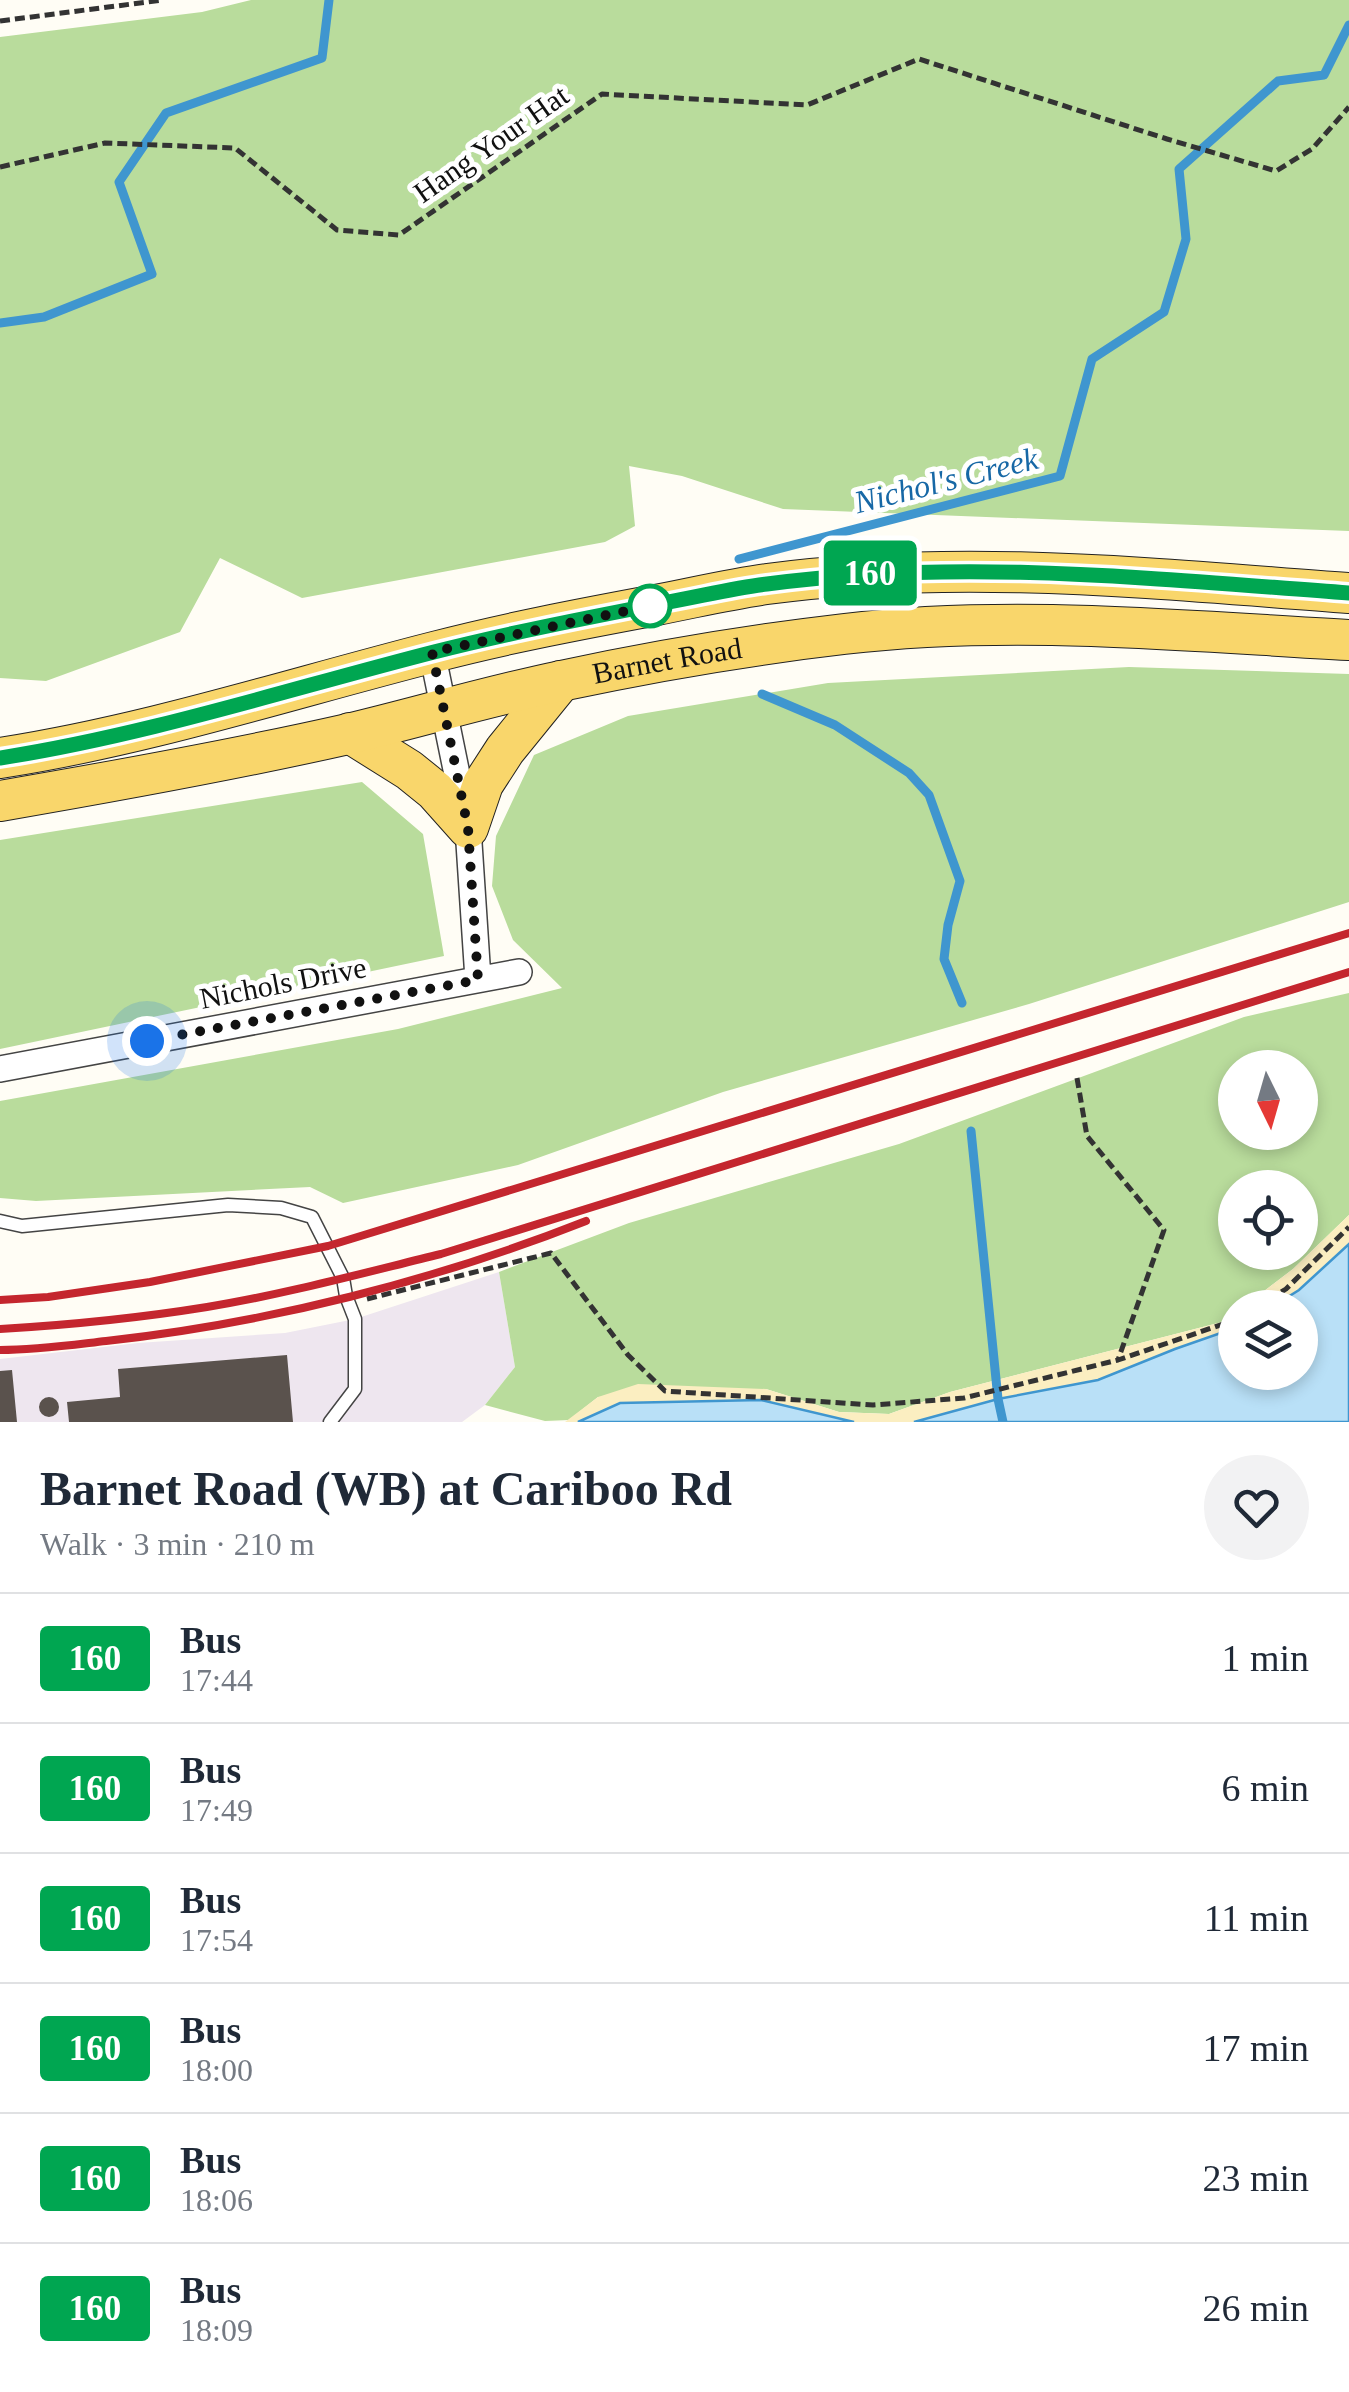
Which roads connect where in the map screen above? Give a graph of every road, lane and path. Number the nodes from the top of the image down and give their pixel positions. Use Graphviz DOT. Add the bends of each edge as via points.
graph roads {
  1 [pos="163,0"];
  2 [pos="0,21"];
  3 [pos="1349,107"];
  4 [pos="0,168"];
  5 [pos="1349,594"];
  6 [pos="1349,640"];
  7 [pos="432,652"];
  8 [pos="561,681"];
  9 [pos="444,709"];
  10 [pos="350,733"];
  11 [pos="0,758"];
  12 [pos="0,801"];
  13 [pos="468,828"];
  14 [pos="520,972"];
  15 [pos="478,980"];
  16 [pos="0,1068"];
  17 [pos="1077,1078"];
  18 [pos="0,1221"];
  19 [pos="1349,1227"];
  20 [pos="1284,1290"];
  21 [pos="348,1303"];
  22 [pos="1218,1326"];
  23 [pos="1118,1360"];
  24 [pos="330,1422"];
  1 -- 2 [label="path"];
  3 -- 4 [label="path, Hang Your Hat" via="1312,149 1276,171 918,59 807,105 602,94 399,235 337,230 235,148 105,143"];
  5 -- 7 [label="main road, Barnet Road" via="1060,573 886,572 762,584"];
  6 -- 8 [label="main road, Barnet Road" via="967,626 745,646"];
  7 -- 9 [label="street"];
  7 -- 11 [label="main road, Barnet Road" via="136,732"];
  8 -- 9 [label="main road, Barnet Road"];
  8 -- 13 [label="main road" via="483,784"];
  9 -- 10 [label="main road, Barnet Road"];
  9 -- 13 [label="street"];
  10 -- 12 [label="main road, Barnet Road"];
  10 -- 13 [label="main road" via="410,770"];
  13 -- 15 [label="street"];
  14 -- 15 [label="street, Nichols Drive"];
  15 -- 16 [label="street, Nichols Drive"];
  17 -- 23 [label="path" via="1087,1136 1164,1230"];
  18 -- 21 [label="lane" via="22,1226 228,1205 281,1208 312,1216"];
  19 -- 20 [label="path"];
  21 -- 23 [label="path" via="551,1253 628,1356 665,1392 891,1404 964,1398"];
  21 -- 24 [label="lane" via="355,1389"];
  22 -- 23 [label="path"];
}
